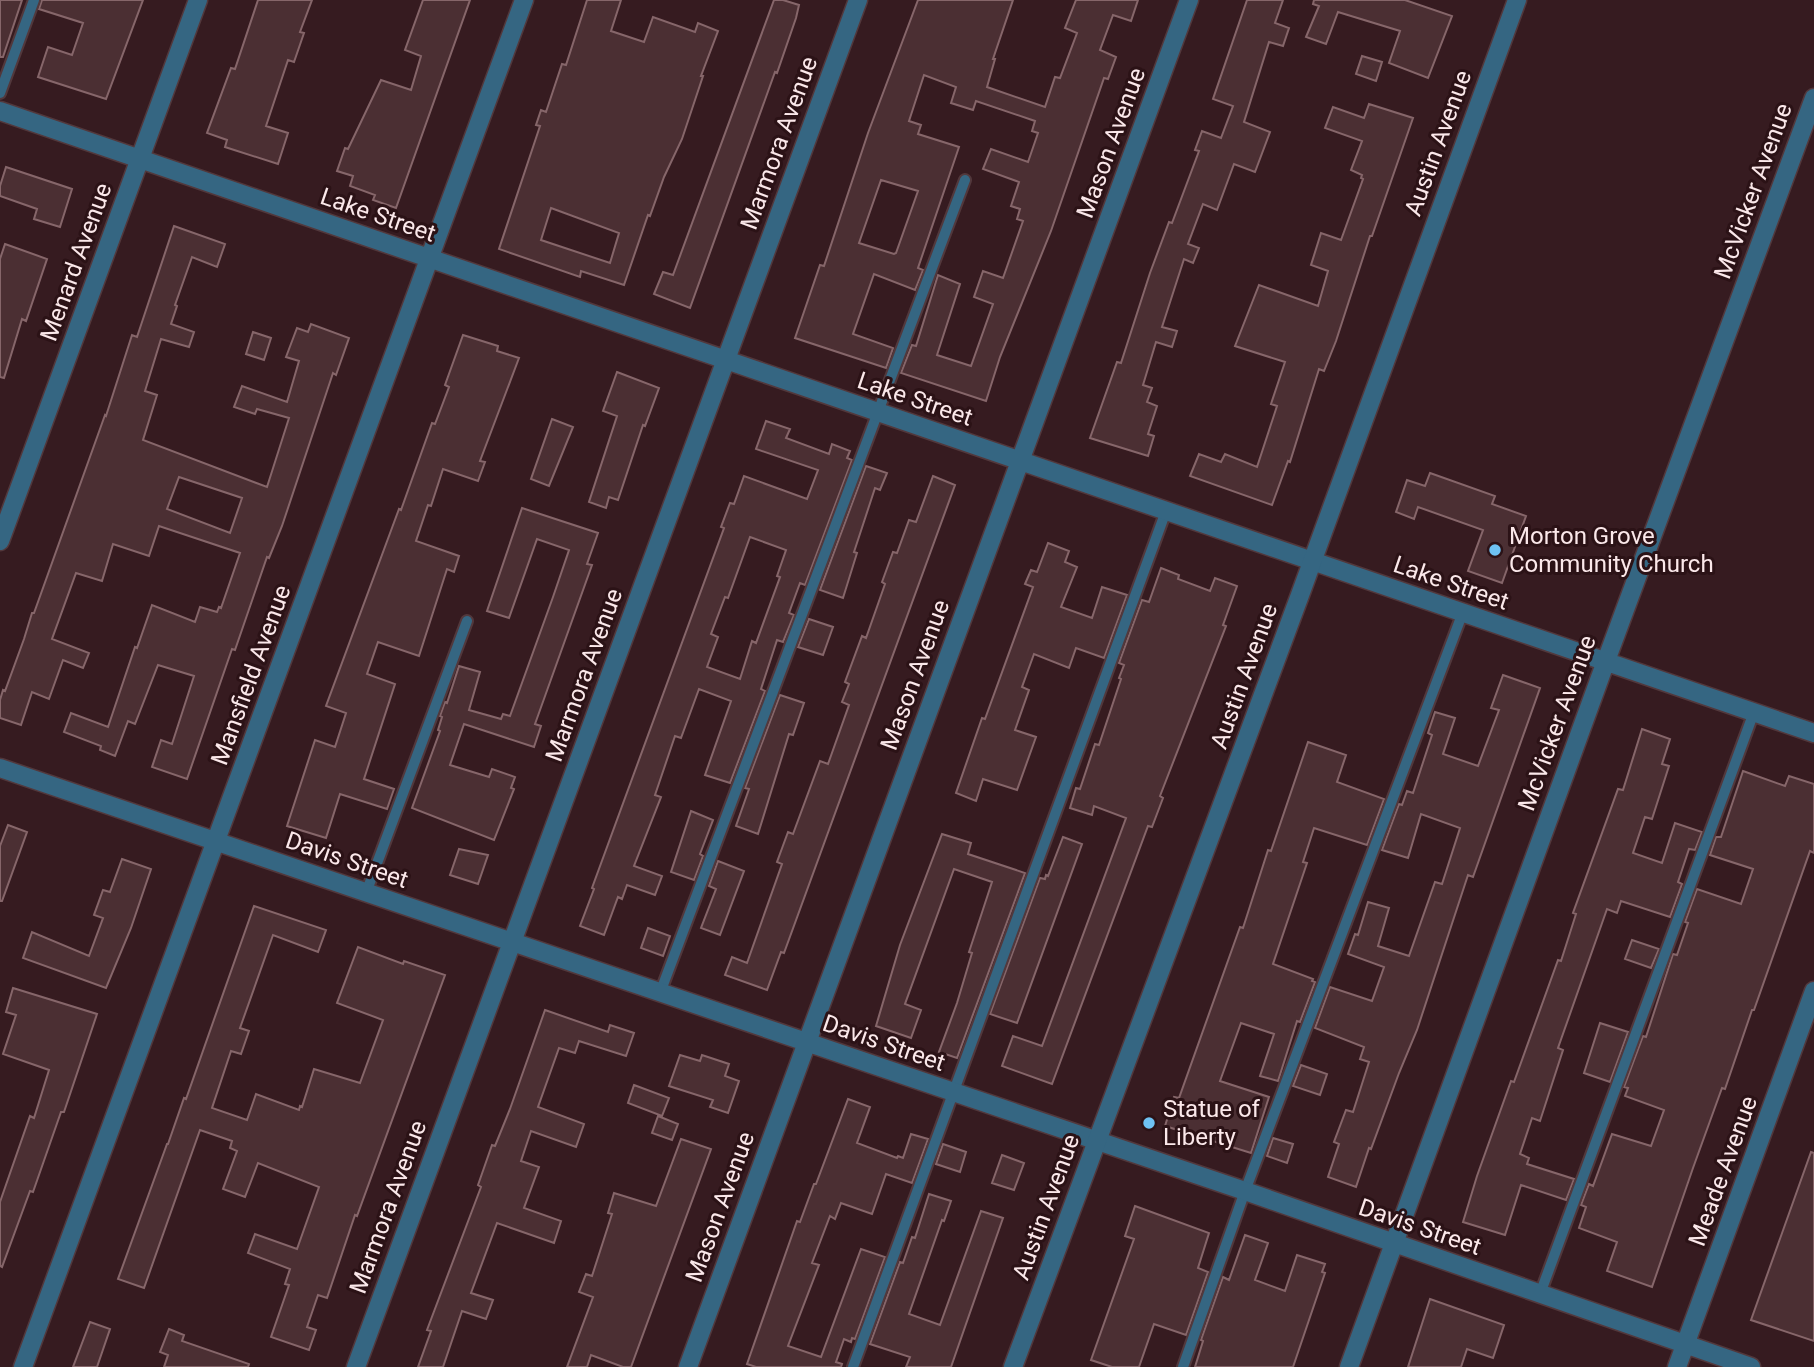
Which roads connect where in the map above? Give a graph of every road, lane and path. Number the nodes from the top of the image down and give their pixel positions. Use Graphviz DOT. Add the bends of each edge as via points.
graph roads {
  1 [pos="34,0"];
  2 [pos="198,0"];
  3 [pos="524,0"];
  4 [pos="858,0"];
  5 [pos="1189,0"];
  6 [pos="1517,0"];
  7 [pos="0,93"];
  8 [pos="1814,97"];
  9 [pos="0,111"];
  10 [pos="139,159"];
  11 [pos="965,180"];
  12 [pos="430,258"];
  13 [pos="726,360"];
  14 [pos="878,412"];
  15 [pos="1020,461"];
  16 [pos="1166,510"];
  17 [pos="0,541"];
  18 [pos="1312,561"];
  19 [pos="1463,612"];
  20 [pos="467,621"];
  21 [pos="1606,661"];
  22 [pos="1754,712"];
  23 [pos="1814,733"];
  24 [pos="0,768"];
  25 [pos="216,842"];
  26 [pos="366,893"];
  27 [pos="512,942"];
  28 [pos="1814,991"];
  29 [pos="660,993"];
  30 [pos="807,1042"];
  31 [pos="954,1093"];
  32 [pos="1097,1141"];
  33 [pos="1245,1191"];
  34 [pos="1394,1244"];
  35 [pos="1540,1294"];
  36 [pos="1685,1344"];
  37 [pos="23,1367"];
  38 [pos="356,1367"];
  39 [pos="688,1367"];
  40 [pos="853,1367"];
  41 [pos="1013,1367"];
  42 [pos="1183,1367"];
  43 [pos="1349,1367"];
  44 [pos="1677,1367"];
  45 [pos="1751,1367"];
  1 -- 7 [label="lane"];
  2 -- 10 [label="street, Menard Avenue"];
  3 -- 12 [label="street, Mansfield Avenue"];
  4 -- 13 [label="street, Marmora Avenue"];
  5 -- 15 [label="street, Mason Avenue"];
  6 -- 18 [label="street, Austin Avenue"];
  8 -- 21 [label="street, McVicker Avenue"];
  9 -- 10 [label="street, Lake Street"];
  10 -- 12 [label="street, Lake Street"];
  10 -- 17 [label="street, Menard Avenue"];
  11 -- 14 [label="lane"];
  12 -- 13 [label="street, Lake Street"];
  12 -- 25 [label="street, Mansfield Avenue"];
  13 -- 14 [label="street, Lake Street"];
  13 -- 27 [label="street, Marmora Avenue"];
  14 -- 15 [label="street, Lake Street"];
  14 -- 29 [label="lane"];
  15 -- 16 [label="street, Lake Street"];
  15 -- 30 [label="street, Mason Avenue"];
  16 -- 18 [label="street, Lake Street"];
  16 -- 31 [label="lane"];
  18 -- 19 [label="street, Lake Street"];
  18 -- 32 [label="street, Austin Avenue"];
  19 -- 21 [label="street, Lake Street"];
  19 -- 33 [label="lane"];
  20 -- 26 [label="lane"];
  21 -- 22 [label="street, Lake Street"];
  21 -- 34 [label="street, McVicker Avenue"];
  22 -- 23 [label="street, Lake Street"];
  22 -- 35 [label="lane"];
  24 -- 25 [label="street, Davis Street"];
  25 -- 26 [label="street, Davis Street"];
  25 -- 37 [label="street, Mansfield Avenue"];
  26 -- 27 [label="street, Davis Street"];
  27 -- 29 [label="street, Davis Street"];
  27 -- 38 [label="street, Marmora Avenue"];
  28 -- 36 [label="street, Meade Avenue"];
  29 -- 30 [label="street, Davis Street"];
  30 -- 31 [label="street, Davis Street"];
  30 -- 39 [label="street, Mason Avenue"];
  31 -- 32 [label="street, Davis Street"];
  31 -- 40 [label="lane"];
  32 -- 33 [label="street, Davis Street"];
  32 -- 41 [label="street, Austin Avenue"];
  33 -- 34 [label="street, Davis Street"];
  33 -- 42 [label="lane"];
  34 -- 35 [label="street, Davis Street"];
  34 -- 43 [label="street, McVicker Avenue"];
  35 -- 36 [label="street, Davis Street"];
  36 -- 44 [label="street, Meade Avenue"];
  36 -- 45 [label="street, Davis Street"];
}
